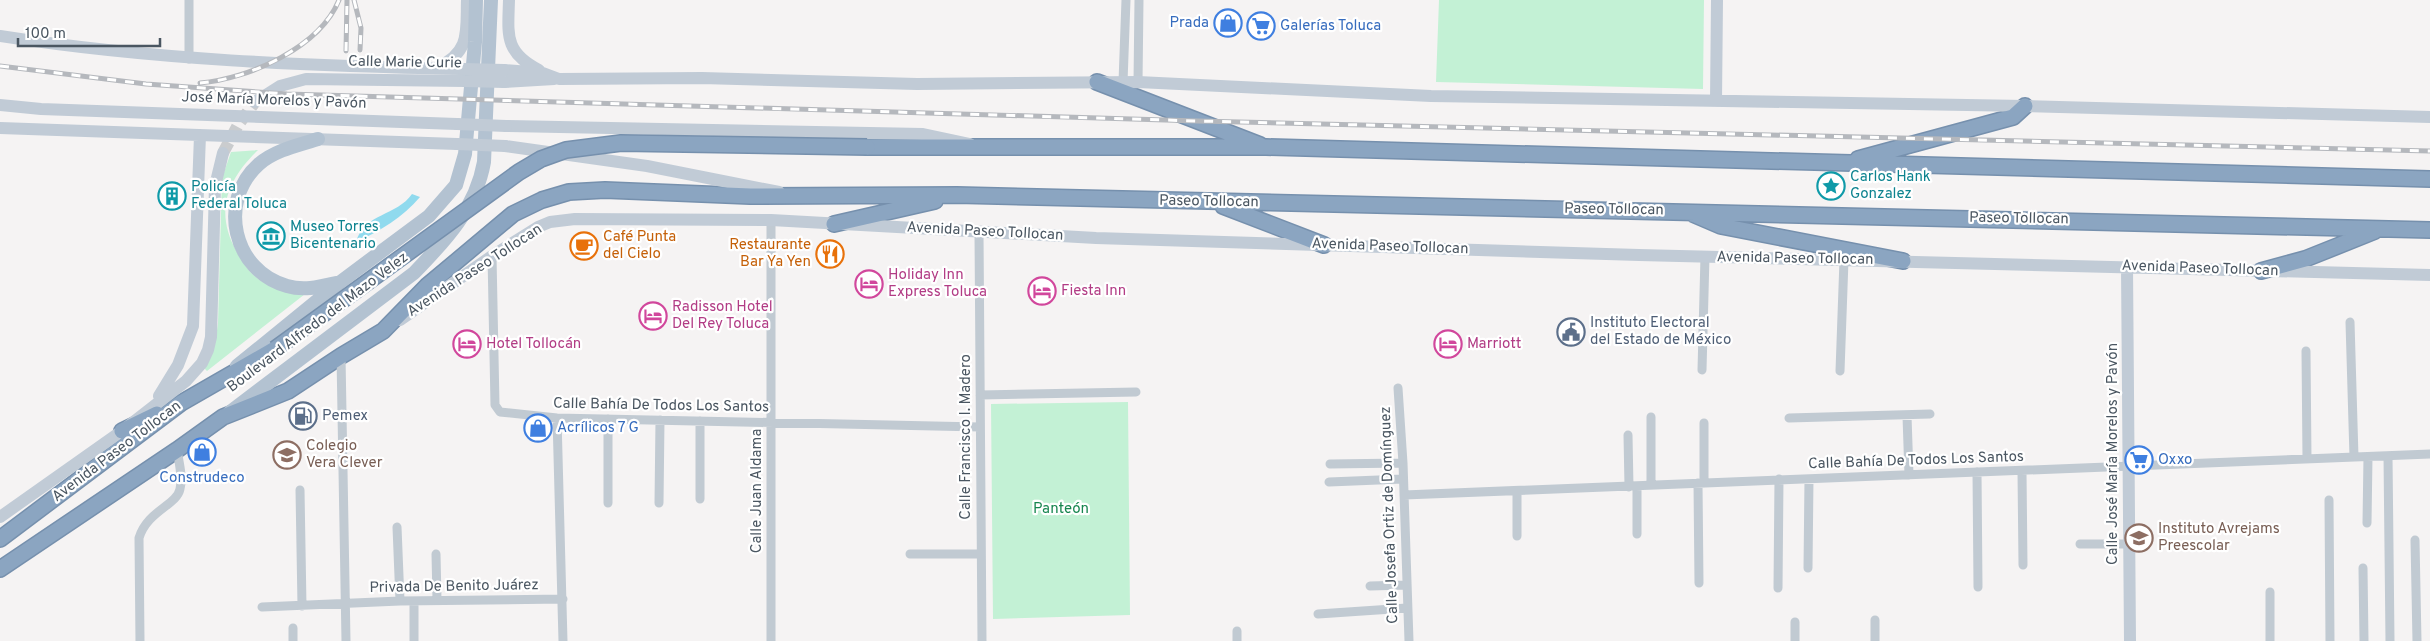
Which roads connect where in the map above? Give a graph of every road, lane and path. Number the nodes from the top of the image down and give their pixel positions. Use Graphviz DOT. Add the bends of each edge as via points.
graph roads {
  1 [pos="189,0"];
  2 [pos="467,0"];
  3 [pos="476,0"];
  4 [pos="491,0"];
  5 [pos="509,0"];
  6 [pos="1126,0"];
  7 [pos="1139,0"];
  8 [pos="1717,0"];
  9 [pos="0,36"];
  10 [pos="190,59"];
  11 [pos="435,68"];
  12 [pos="543,73"];
  13 [pos="464,75"];
  14 [pos="504,76"];
  15 [pos="559,78"];
  16 [pos="1097,82"];
  17 [pos="1123,82"];
  18 [pos="1138,82"];
  19 [pos="1716,101"];
  20 [pos="255,102"];
  21 [pos="0,105"];
  22 [pos="2025,106"];
  23 [pos="2430,117"];
  24 [pos="0,128"];
  25 [pos="200,135"];
  26 [pos="318,139"];
  27 [pos="977,146"];
  28 [pos="1266,147"];
  29 [pos="223,153"];
  30 [pos="1835,164"];
  31 [pos="2430,179"];
  32 [pos="798,196"];
  33 [pos="957,196"];
  34 [pos="1212,202"];
  35 [pos="1687,211"];
  36 [pos="772,220"];
  37 [pos="834,224"];
  38 [pos="2380,228"];
  39 [pos="2430,230"];
  40 [pos="979,232"];
  41 [pos="1324,245"];
  42 [pos="492,256"];
  43 [pos="1705,256"];
  44 [pos="1844,260"];
  45 [pos="1903,261"];
  46 [pos="2127,267"];
  47 [pos="2261,271"];
  48 [pos="2430,275"];
  49 [pos="339,283"];
  50 [pos="2350,322"];
  51 [pos="383,331"];
  52 [pos="2306,351"];
  53 [pos="341,356"];
  54 [pos="1702,370"];
  55 [pos="1840,371"];
  56 [pos="224,377"];
  57 [pos="1398,388"];
  58 [pos="1136,392"];
  59 [pos="980,395"];
  60 [pos="181,404"];
  61 [pos="152,406"];
  62 [pos="1930,414"];
  63 [pos="1907,416"];
  64 [pos="223,417"];
  65 [pos="1651,417"];
  66 [pos="557,418"];
  67 [pos="1789,418"];
  68 [pos="608,420"];
  69 [pos="660,420"];
  70 [pos="700,421"];
  71 [pos="771,423"];
  72 [pos="1704,423"];
  73 [pos="980,427"];
  74 [pos="122,431"];
  75 [pos="1628,435"];
  76 [pos="177,450"];
  77 [pos="2430,454"];
  78 [pos="2354,456"];
  79 [pos="2388,456"];
  80 [pos="2368,457"];
  81 [pos="2307,459"];
  82 [pos="1403,463"];
  83 [pos="1330,464"];
  84 [pos="2129,466"];
  85 [pos="2022,471"];
  86 [pos="1977,472"];
  87 [pos="1909,475"];
  88 [pos="1403,479"];
  89 [pos="1779,479"];
  90 [pos="1809,479"];
  91 [pos="1329,482"];
  92 [pos="1701,483"];
  93 [pos="1651,485"];
  94 [pos="1633,487"];
  95 [pos="300,490"];
  96 [pos="1517,491"];
  97 [pos="1404,495"];
  98 [pos="700,499"];
  99 [pos="2329,500"];
  100 [pos="608,503"];
  101 [pos="659,503"];
  102 [pos="0,518"];
  103 [pos="2367,523"];
  104 [pos="397,527"];
  105 [pos="1637,534"];
  106 [pos="1517,536"];
  107 [pos="0,539"];
  108 [pos="2415,540"];
  109 [pos="2080,544"];
  110 [pos="2130,544"];
  111 [pos="436,554"];
  112 [pos="910,554"];
  113 [pos="981,554"];
  114 [pos="6,565"];
  115 [pos="2023,565"];
  116 [pos="1808,568"];
  117 [pos="2362,568"];
  118 [pos="0,576"];
  119 [pos="1699,583"];
  120 [pos="1407,585"];
  121 [pos="1370,586"];
  122 [pos="1978,587"];
  123 [pos="1778,588"];
  124 [pos="2270,592"];
  125 [pos="563,599"];
  126 [pos="437,600"];
  127 [pos="400,601"];
  128 [pos="414,601"];
  129 [pos="346,603"];
  130 [pos="302,606"];
  131 [pos="262,607"];
  132 [pos="1408,608"];
  133 [pos="1318,614"];
  134 [pos="1875,620"];
  135 [pos="1795,622"];
  136 [pos="293,628"];
  137 [pos="1237,631"];
  138 [pos="140,641"];
  139 [pos="293,641"];
  140 [pos="346,641"];
  141 [pos="414,641"];
  142 [pos="563,641"];
  143 [pos="771,641"];
  144 [pos="982,641"];
  145 [pos="1237,641"];
  146 [pos="1409,641"];
  147 [pos="1795,641"];
  148 [pos="1875,641"];
  149 [pos="2130,641"];
  150 [pos="2270,641"];
  151 [pos="2330,641"];
  152 [pos="2364,641"];
  153 [pos="2390,641"];
  154 [pos="2417,641"];
  1 -- 10 [label="street"];
  2 -- 11 [label="main road" via="463,46 452,60"];
  3 -- 49 [label="main road, Boulevard Alfredo del Mazo Velez" via="465,154 456,185 428,216"];
  4 -- 64 [label="main road, Boulevard Alfredo del Mazo Velez" via="484,162 481,179 469,206 437,249 414,273"];
  5 -- 12 [label="main road" via="508,33 513,51 522,62"];
  6 -- 17 [label="street"];
  7 -- 18 [label="street"];
  8 -- 19 [label="main road"];
  9 -- 10 [label="main road"];
  10 -- 11 [label="main road"];
  11 -- 13 [label="main road"];
  12 -- 14 [label="main road"];
  12 -- 15 [label="main road"];
  13 -- 14 [label="main road, bridge"];
  13 -- 20 [label="main road, Calle Marie Curie" via="306,79 280,86"];
  14 -- 15 [label="main road"];
  15 -- 16 [label="main road" via="917,84"];
  16 -- 17 [label="main road"];
  16 -- 28 [label="highway"];
  17 -- 18 [label="main road"];
  18 -- 19 [label="main road" via="1431,96"];
  19 -- 22 [label="main road"];
  21 -- 27 [label="main road, José María Morelos y Pavón, bridge" via="506,126 923,134"];
  22 -- 23 [label="main road"];
  22 -- 30 [label="highway" via="2013,117"];
  24 -- 25 [label="main road"];
  25 -- 26 [label="main road"];
  25 -- 61 [label="main road" via="193,326 178,365"];
  26 -- 32 [label="main road, bridge" via="505,146 647,166"];
  26 -- 49 [label="main road" via="278,152 253,169 238,195 234,224 243,252 270,279 298,288"];
  27 -- 28 [label="highway"];
  27 -- 56 [label="highway, Avenida Paseo Tollocan, bridge" via="621,143 566,150 519,172 275,349"];
  28 -- 30 [label="highway"];
  29 -- 61 [label="main road" via="215,186 208,350 202,363 186,380"];
  30 -- 31 [label="highway"];
  32 -- 33 [label="highway, Paseo Tollocan"];
  32 -- 51 [label="highway, Avenida Paseo Tollocan" via="605,190 569,192 542,200 513,214 427,286"];
  33 -- 34 [label="highway, Paseo Tollocan"];
  33 -- 37 [label="highway"];
  34 -- 35 [label="highway, Paseo Tollocan"];
  34 -- 41 [label="highway"];
  35 -- 38 [label="highway, Paseo Tollocan"];
  35 -- 45 [label="highway" via="1721,226"];
  36 -- 37 [label="main road, Avenida Paseo Tollocan"];
  36 -- 42 [label="main road, Avenida Paseo Tollocan" via="575,219 550,222"];
  36 -- 71 [label="street, Calle Juan Aldama"];
  37 -- 40 [label="main road, Avenida Paseo Tollocan"];
  38 -- 39 [label="highway, Paseo Tollocan"];
  38 -- 47 [label="highway" via="2305,260"];
  40 -- 41 [label="main road, Avenida Paseo Tollocan"];
  40 -- 59 [label="street, Calle Francisco I. Madero"];
  41 -- 43 [label="main road, Avenida Paseo Tollocan"];
  42 -- 51 [label="main road, Avenida Paseo Tollocan"];
  42 -- 66 [label="street, Calle Bahía De Todos Los Santos" via="496,408 503,413"];
  43 -- 44 [label="main road, Avenida Paseo Tollocan"];
  43 -- 54 [label="street"];
  44 -- 45 [label="main road, Avenida Paseo Tollocan"];
  44 -- 55 [label="street"];
  45 -- 46 [label="main road, Avenida Paseo Tollocan"];
  46 -- 47 [label="main road, Avenida Paseo Tollocan"];
  46 -- 84 [label="main road, Calle José María Morelos y Pavón"];
  47 -- 48 [label="main road, Avenida Paseo Tollocan"];
  49 -- 56 [label="main road, Boulevard Alfredo del Mazo Velez"];
  50 -- 78 [label="street"];
  51 -- 53 [label="highway, Avenida Paseo Tollocan"];
  52 -- 81 [label="street"];
  53 -- 64 [label="highway, Avenida Paseo Tollocan" via="288,391"];
  53 -- 129 [label="street"];
  56 -- 60 [label="highway, Avenida Paseo Tollocan"];
  57 -- 82 [label="street, Calle Josefa Ortiz de Domínguez"];
  58 -- 59 [label="street"];
  59 -- 73 [label="street, Calle Francisco I. Madero"];
  60 -- 74 [label="highway"];
  60 -- 107 [label="highway, Avenida Paseo Tollocan"];
  61 -- 74 [label="main road, Avenida Paseo Tollocan"];
  62 -- 63 [label="street"];
  63 -- 67 [label="street"];
  63 -- 87 [label="street"];
  64 -- 76 [label="highway, Avenida Paseo Tollocan"];
  65 -- 93 [label="street"];
  66 -- 68 [label="street, Calle Bahía De Todos Los Santos"];
  66 -- 125 [label="street"];
  68 -- 69 [label="street, Calle Bahía De Todos Los Santos"];
  68 -- 100 [label="street"];
  69 -- 70 [label="street, Calle Bahía De Todos Los Santos"];
  69 -- 101 [label="street"];
  70 -- 71 [label="street, Calle Bahía De Todos Los Santos"];
  70 -- 98 [label="street"];
  71 -- 73 [label="street, Calle Bahía De Todos Los Santos"];
  71 -- 143 [label="street, Calle Juan Aldama"];
  72 -- 92 [label="street"];
  73 -- 113 [label="street, Calle Francisco I. Madero"];
  74 -- 102 [label="main road, Avenida Paseo Tollocan"];
  75 -- 94 [label="street"];
  76 -- 114 [label="highway, Avenida Paseo Tollocan"];
  76 -- 138 [label="street" via="180,489 177,496 142,527 139,538"];
  77 -- 79 [label="street, Calle Bahía De Todos Los Santos"];
  78 -- 80 [label="street, Calle Bahía De Todos Los Santos"];
  78 -- 81 [label="street, Calle Bahía De Todos Los Santos"];
  79 -- 80 [label="street, Calle Bahía De Todos Los Santos"];
  79 -- 153 [label="street"];
  80 -- 103 [label="street"];
  81 -- 84 [label="street, Calle Bahía De Todos Los Santos"];
  82 -- 83 [label="street"];
  82 -- 88 [label="street, Calle Josefa Ortiz de Domínguez"];
  84 -- 85 [label="street, Calle Bahía De Todos Los Santos"];
  84 -- 110 [label="main road, Calle José María Morelos y Pavón"];
  85 -- 86 [label="street, Calle Bahía De Todos Los Santos"];
  85 -- 115 [label="street"];
  86 -- 87 [label="street, Calle Bahía De Todos Los Santos"];
  86 -- 122 [label="street"];
  87 -- 90 [label="street, Calle Bahía De Todos Los Santos"];
  88 -- 91 [label="street"];
  88 -- 97 [label="street, Calle Josefa Ortiz de Domínguez"];
  89 -- 90 [label="street, Calle Bahía De Todos Los Santos"];
  89 -- 92 [label="street, Calle Bahía De Todos Los Santos"];
  89 -- 123 [label="street"];
  90 -- 116 [label="street"];
  92 -- 93 [label="street, Calle Bahía De Todos Los Santos"];
  92 -- 119 [label="street"];
  93 -- 94 [label="street, Calle Bahía De Todos Los Santos"];
  94 -- 96 [label="street, Calle Bahía De Todos Los Santos"];
  94 -- 105 [label="street"];
  95 -- 130 [label="street"];
  96 -- 97 [label="street, Calle Bahía De Todos Los Santos"];
  96 -- 106 [label="street"];
  97 -- 120 [label="street, Calle Josefa Ortiz de Domínguez"];
  99 -- 151 [label="street"];
  104 -- 127 [label="street"];
  108 -- 154 [label="street"];
  109 -- 110 [label="street"];
  110 -- 149 [label="main road, Calle José María Morelos y Pavón"];
  111 -- 126 [label="street"];
  112 -- 113 [label="street"];
  113 -- 144 [label="street, Calle Francisco I. Madero"];
  114 -- 118 [label="main road"];
  117 -- 152 [label="street"];
  120 -- 121 [label="street"];
  120 -- 132 [label="street, Calle Josefa Ortiz de Domínguez"];
  124 -- 150 [label="street"];
  125 -- 126 [label="street, Privada De Benito Juárez"];
  125 -- 142 [label="street"];
  126 -- 128 [label="street, Privada De Benito Juárez"];
  127 -- 128 [label="street, Privada De Benito Juárez"];
  127 -- 129 [label="street, Privada De Benito Juárez"];
  128 -- 141 [label="street"];
  129 -- 130 [label="street, Privada De Benito Juárez"];
  129 -- 140 [label="street"];
  130 -- 131 [label="street, Privada De Benito Juárez"];
  132 -- 133 [label="street"];
  132 -- 146 [label="street, Calle Josefa Ortiz de Domínguez"];
  134 -- 148 [label="street"];
  135 -- 147 [label="street"];
  136 -- 139 [label="street"];
  137 -- 145 [label="street"];
}
